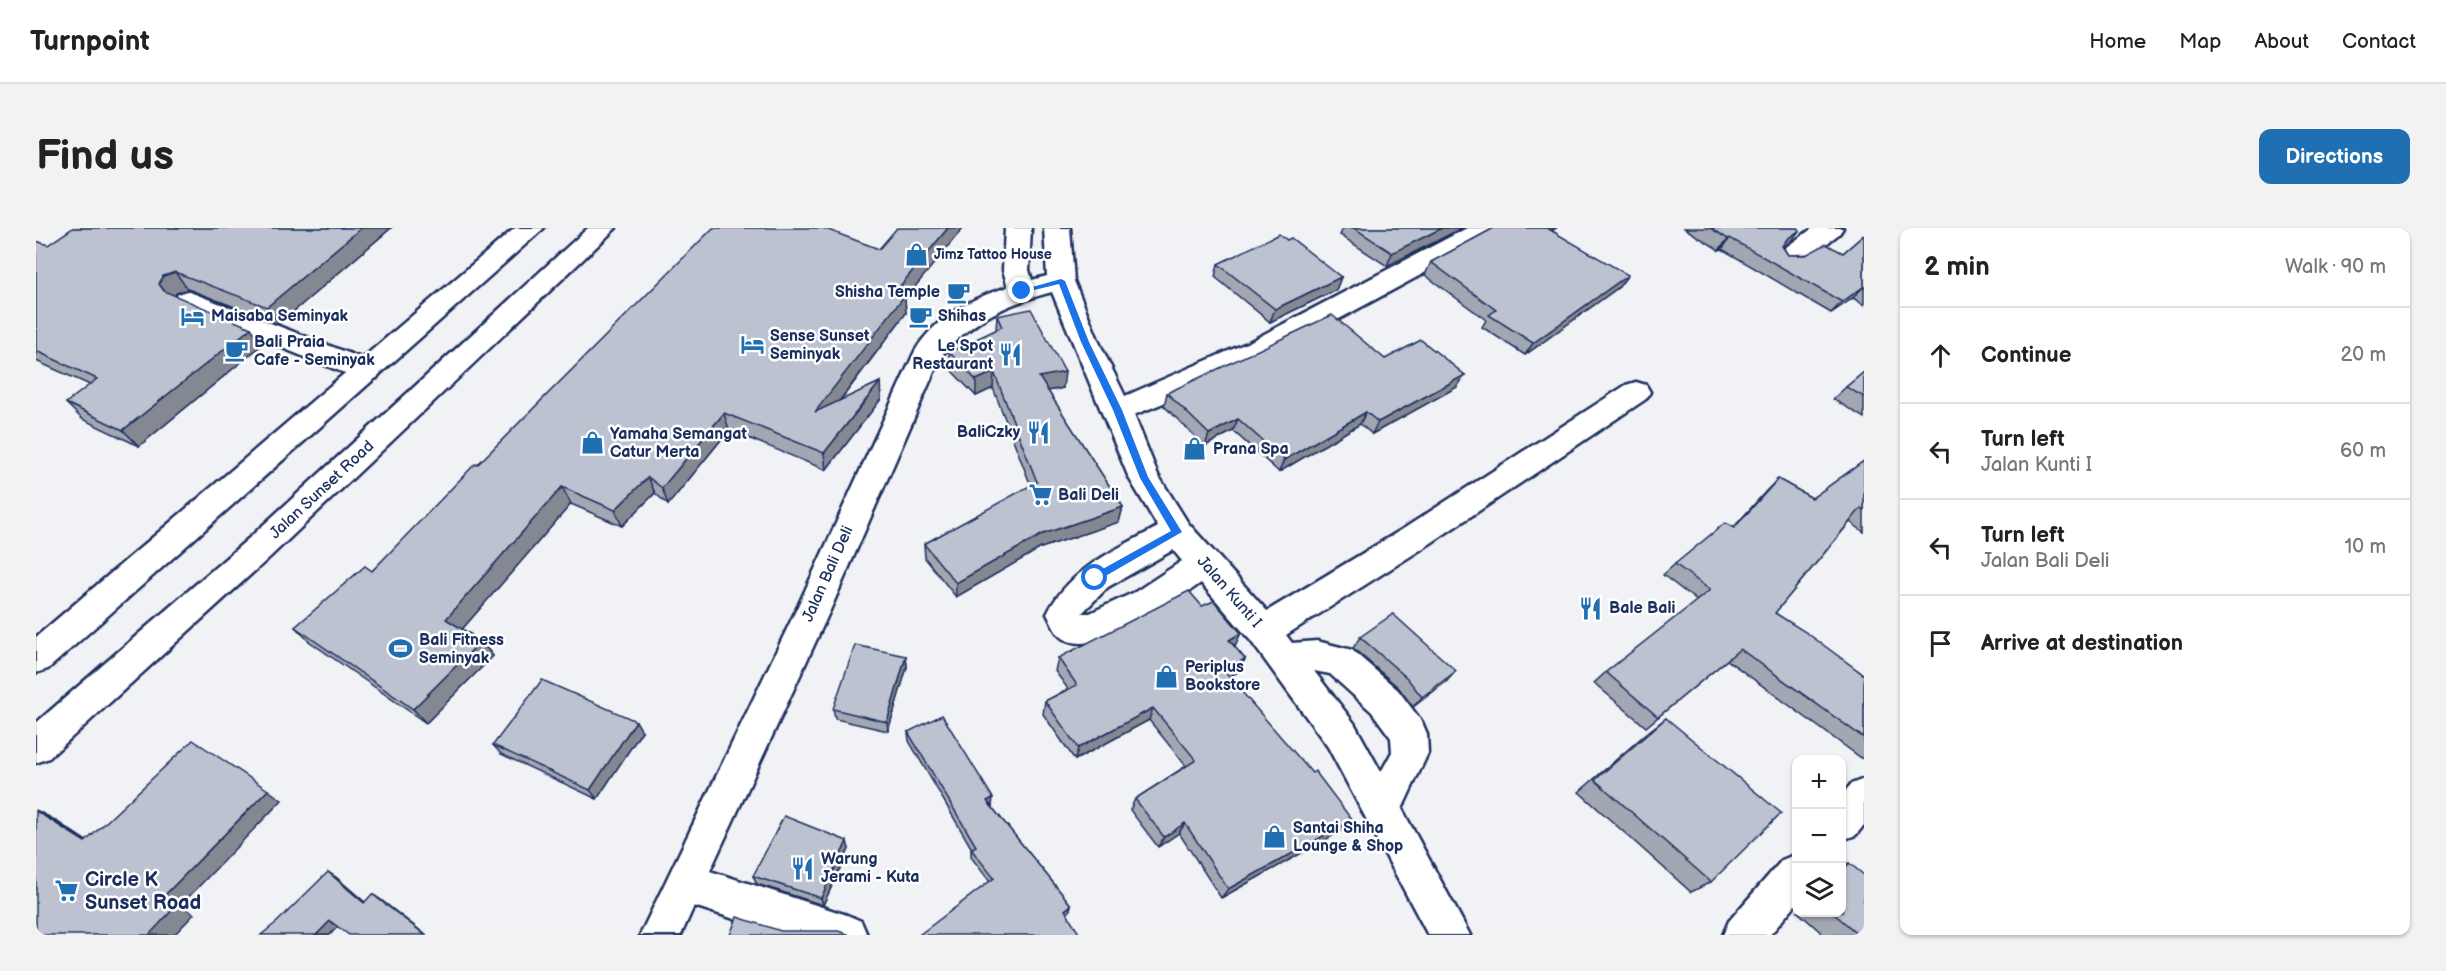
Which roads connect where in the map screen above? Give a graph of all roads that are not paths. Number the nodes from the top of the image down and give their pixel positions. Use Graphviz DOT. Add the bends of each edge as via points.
graph roads {
  1 [pos="531,228"];
  2 [pos="603,228"];
  3 [pos="1018,228"];
  4 [pos="1057,228"];
  5 [pos="1486,228"];
  6 [pos="1830,228"];
  7 [pos="1788,258"];
  8 [pos="1061,281"];
  9 [pos="1022,291"];
  10 [pos="187,300"];
  11 [pos="367,371"];
  12 [pos="1636,392"];
  13 [pos="1117,410"];
  14 [pos="1177,532"];
  15 [pos="1203,564"];
  16 [pos="1263,631"];
  17 [pos="36,658"];
  18 [pos="1284,659"];
  19 [pos="36,746"];
  20 [pos="1864,797"];
  21 [pos="1382,810"];
  22 [pos="1846,817"];
  23 [pos="1792,880"];
  24 [pos="684,883"];
  25 [pos="660,935"];
  26 [pos="847,935"];
  27 [pos="1450,935"];
  28 [pos="1743,935"];
  1 -- 11 [label="main road"];
  2 -- 19 [label="main road, Jalan Sunset Road" via="268,540"];
  3 -- 9 [label="main road" via="1016,270"];
  4 -- 8 [label="main road, Jalan Kunti I"];
  5 -- 13 [label="main road" via="1314,321"];
  6 -- 7 [label="main road"];
  8 -- 9 [label="main road, Jalan Bali Deli"];
  8 -- 13 [label="main road, Jalan Kunti I"];
  9 -- 24 [label="main road, Jalan Bali Deli" via="965,316 929,351"];
  10 -- 11 [label="main road"];
  11 -- 17 [label="main road"];
  12 -- 16 [label="main road" via="1414,538"];
  13 -- 14 [label="main road, Jalan Kunti I" via="1144,478"];
  14 -- 15 [label="main road, Jalan Kunti I"];
  14 -- 15 [label="main road" via="1095,578 1068,603 1064,614 1073,627 1093,628 1147,602"];
  15 -- 16 [label="main road, Jalan Kunti I"];
  16 -- 18 [label="main road, Jalan Kunti I"];
  18 -- 21 [label="main road, Jalan Kunti I" via="1341,735"];
  18 -- 21 [label="main road" via="1317,656 1340,661 1385,701 1409,734 1410,753"];
  20 -- 22 [label="main road"];
  21 -- 27 [label="main road, Jalan Kunti I"];
  23 -- 28 [label="main road"];
  24 -- 25 [label="main road, Jalan Bali Deli"];
  24 -- 26 [label="main road"];
}
